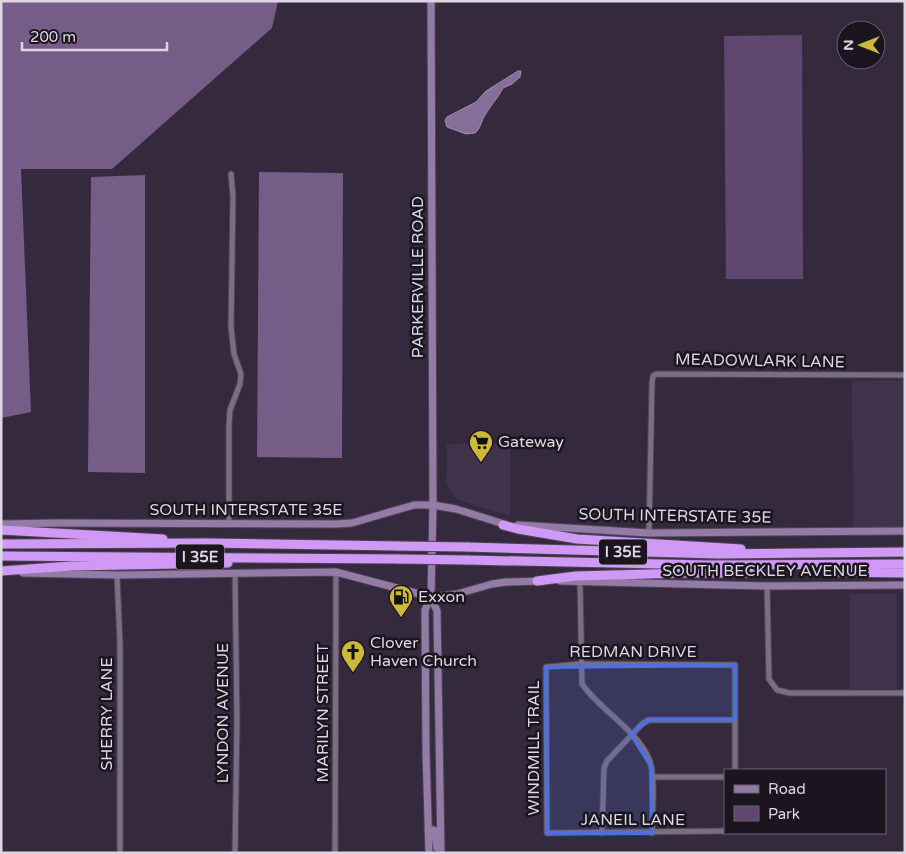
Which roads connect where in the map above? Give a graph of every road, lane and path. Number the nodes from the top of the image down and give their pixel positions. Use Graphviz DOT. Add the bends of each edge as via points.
graph roads {
  1 [pos="431,1"];
  2 [pos="231,174"];
  3 [pos="905,375"];
  4 [pos="433,505"];
  5 [pos="229,523"];
  6 [pos="1,524"];
  7 [pos="504,525"];
  8 [pos="1,530"];
  9 [pos="905,531"];
  10 [pos="649,533"];
  11 [pos="208,543"];
  12 [pos="1,544"];
  13 [pos="905,552"];
  14 [pos="778,553"];
  15 [pos="1,556"];
  16 [pos="289,557"];
  17 [pos="905,564"];
  18 [pos="816,565"];
  19 [pos="769,566"];
  20 [pos="1,572"];
  21 [pos="336,572"];
  22 [pos="905,572"];
  23 [pos="235,573"];
  24 [pos="117,575"];
  25 [pos="537,580"];
  26 [pos="580,582"];
  27 [pos="905,585"];
  28 [pos="767,586"];
  29 [pos="431,597"];
  30 [pos="437,635"];
  31 [pos="425,636"];
  32 [pos="582,664"];
  33 [pos="546,667"];
  34 [pos="905,693"];
  35 [pos="734,720"];
  36 [pos="631,734"];
  37 [pos="735,769"];
  38 [pos="426,772"];
  39 [pos="439,772"];
  40 [pos="652,777"];
  41 [pos="724,777"];
  42 [pos="546,828"];
  43 [pos="428,830"];
  44 [pos="724,831"];
  45 [pos="602,833"];
  46 [pos="652,833"];
  47 [pos="120,853"];
  48 [pos="235,853"];
  49 [pos="335,853"];
  50 [pos="429,853"];
  51 [pos="440,853"];
  1 -- 4 [label="main road, PARKERVILLE ROAD"];
  2 -- 5 [label="street" via="232,335 241,374 230,410"];
  3 -- 10 [label="street, MEADOWLARK LANE" via="656,374 652,384"];
  4 -- 5 [label="main road, SOUTH INTERSTATE 35E" via="414,505 352,523"];
  4 -- 7 [label="main road, SOUTH INTERSTATE 35E"];
  4 -- 29 [label="main road, PARKERVILLE ROAD"];
  5 -- 6 [label="main road, SOUTH INTERSTATE 35E"];
  7 -- 10 [label="main road, SOUTH INTERSTATE 35E"];
  7 -- 14 [label="highway" via="577,538"];
  8 -- 11 [label="highway"];
  9 -- 10 [label="main road, SOUTH INTERSTATE 35E"];
  11 -- 12 [label="highway, I 35E"];
  11 -- 14 [label="highway, I 35E, bridge"];
  13 -- 14 [label="highway, I 35E"];
  15 -- 16 [label="highway, I 35E"];
  16 -- 19 [label="highway, I 35E, bridge"];
  16 -- 20 [label="highway" via="248,562 63,566"];
  17 -- 18 [label="highway, I 35E"];
  18 -- 19 [label="highway, I 35E"];
  18 -- 22 [label="highway" via="835,572"];
  19 -- 25 [label="highway" via="749,573 582,575"];
  20 -- 24 [label="main road, SOUTH BECKLEY AVENUE"];
  21 -- 23 [label="main road, SOUTH BECKLEY AVENUE"];
  21 -- 29 [label="main road, SOUTH BECKLEY AVENUE"];
  21 -- 49 [label="street, MARILYN STREET"];
  23 -- 24 [label="main road, SOUTH BECKLEY AVENUE"];
  23 -- 48 [label="street, LYNDON AVENUE"];
  24 -- 47 [label="street, SHERRY LANE"];
  25 -- 26 [label="main road, SOUTH BECKLEY AVENUE"];
  25 -- 29 [label="main road, SOUTH BECKLEY AVENUE" via="492,584"];
  26 -- 28 [label="main road, SOUTH BECKLEY AVENUE"];
  26 -- 32 [label="street"];
  27 -- 28 [label="main road, SOUTH BECKLEY AVENUE"];
  28 -- 34 [label="street" via="769,679 777,690 790,693"];
  29 -- 30 [label="main road" via="437,611"];
  29 -- 31 [label="main road" via="425,610"];
  30 -- 31 [label="main road"];
  30 -- 39 [label="main road"];
  31 -- 38 [label="main road"];
  32 -- 33 [label="street, REDMAN DRIVE"];
  32 -- 35 [label="street, REDMAN DRIVE" via="735,665"];
  32 -- 36 [label="street" via="582,684"];
  33 -- 42 [label="street, WINDMILL TRAIL"];
  35 -- 36 [label="street" via="649,720"];
  35 -- 37 [label="street"];
  36 -- 40 [label="street" via="649,758"];
  36 -- 45 [label="street" via="604,768"];
  38 -- 39 [label="main road"];
  38 -- 43 [label="main road"];
  39 -- 51 [label="main road"];
  40 -- 41 [label="street"];
  40 -- 46 [label="street"];
  42 -- 45 [label="street, JANEIL LANE" via="546,832"];
  43 -- 50 [label="main road"];
  43 -- 51 [label="main road" via="434,830"];
  44 -- 46 [label="street, JANEIL LANE"];
  45 -- 46 [label="street, JANEIL LANE"];
}
